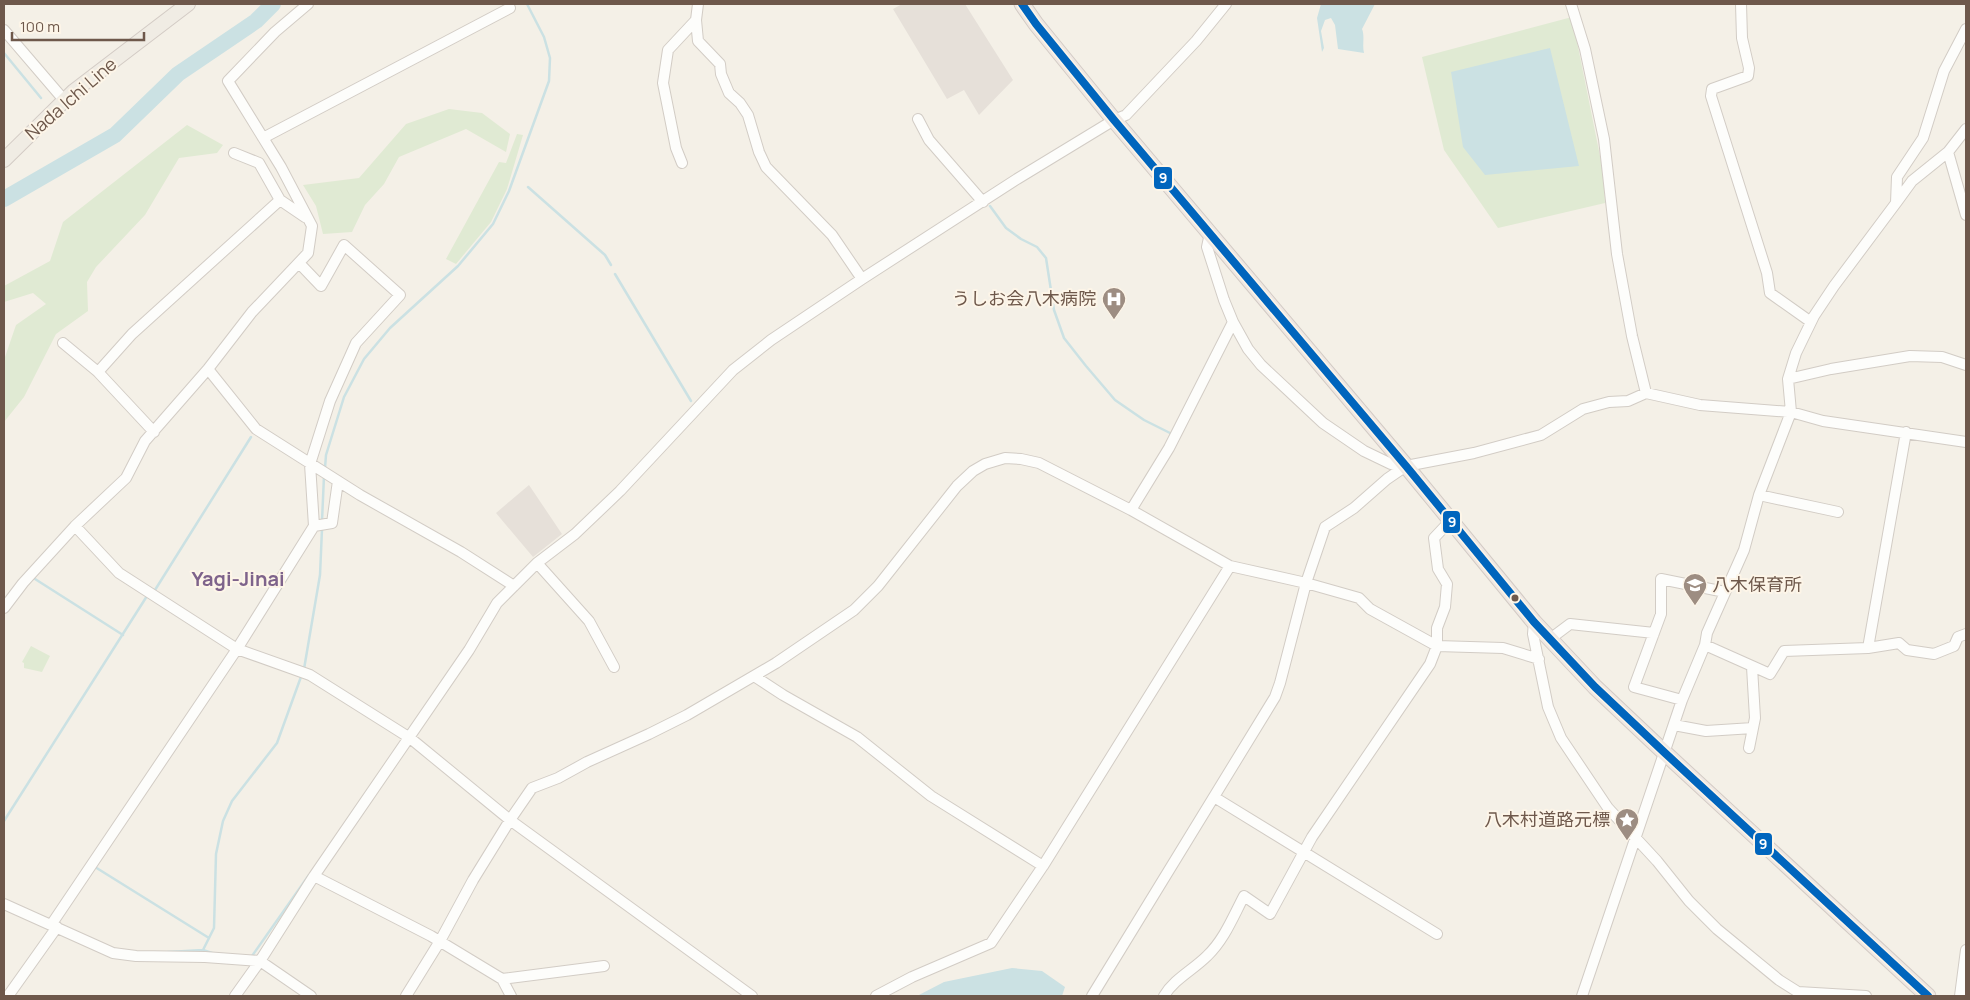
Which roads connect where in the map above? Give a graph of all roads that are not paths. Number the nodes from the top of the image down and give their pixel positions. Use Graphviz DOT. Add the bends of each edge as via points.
graph roads {
  1 [pos="188,4"];
  2 [pos="308,4"];
  3 [pos="698,4"];
  4 [pos="1022,4"];
  5 [pos="1226,4"];
  6 [pos="1570,4"];
  7 [pos="1741,4"];
  8 [pos="510,8"];
  9 [pos="696,20"];
  10 [pos="1966,29"];
  11 [pos="4,30"];
  12 [pos="64,100"];
  13 [pos="918,119"];
  14 [pos="1114,120"];
  15 [pos="1966,129"];
  16 [pos="263,138"];
  17 [pos="234,152"];
  18 [pos="1948,152"];
  19 [pos="4,160"];
  20 [pos="682,163"];
  21 [pos="280,200"];
  22 [pos="983,202"];
  23 [pos="1896,203"];
  24 [pos="1966,215"];
  25 [pos="308,218"];
  26 [pos="1210,233"];
  27 [pos="298,263"];
  28 [pos="862,279"];
  29 [pos="1232,322"];
  30 [pos="1811,322"];
  31 [pos="63,343"];
  32 [pos="1966,365"];
  33 [pos="208,369"];
  34 [pos="98,372"];
  35 [pos="1788,379"];
  36 [pos="1646,393"];
  37 [pos="1791,412"];
  38 [pos="154,432"];
  39 [pos="1906,432"];
  40 [pos="1966,442"];
  41 [pos="312,465"];
  42 [pos="1406,466"];
  43 [pos="336,480"];
  44 [pos="1759,495"];
  45 [pos="1131,510"];
  46 [pos="1838,512"];
  47 [pos="1450,521"];
  48 [pos="75,526"];
  49 [pos="314,526"];
  50 [pos="537,563"];
  51 [pos="1230,566"];
  52 [pos="1306,583"];
  53 [pos="514,586"];
  54 [pos="1725,592"];
  55 [pos="4,608"];
  56 [pos="1534,622"];
  57 [pos="1654,633"];
  58 [pos="1966,634"];
  59 [pos="1550,639"];
  60 [pos="1705,645"];
  61 [pos="1437,646"];
  62 [pos="1868,648"];
  63 [pos="237,649"];
  64 [pos="1539,658"];
  65 [pos="614,667"];
  66 [pos="1752,667"];
  67 [pos="754,676"];
  68 [pos="1682,700"];
  69 [pos="1674,726"];
  70 [pos="1753,728"];
  71 [pos="410,738"];
  72 [pos="1749,748"];
  73 [pos="1665,753"];
  74 [pos="1214,797"];
  75 [pos="510,820"];
  76 [pos="1635,838"];
  77 [pos="1303,851"];
  78 [pos="1043,866"];
  79 [pos="314,876"];
  80 [pos="4,904"];
  81 [pos="54,926"];
  82 [pos="1437,934"];
  83 [pos="440,941"];
  84 [pos="1966,950"];
  85 [pos="260,961"];
  86 [pos="604,966"];
  87 [pos="502,979"];
  88 [pos="1923,995"];
  89 [pos="8,996"];
  90 [pos="235,996"];
  91 [pos="311,996"];
  92 [pos="406,996"];
  93 [pos="511,996"];
  94 [pos="752,996"];
  95 [pos="876,996"];
  96 [pos="1092,996"];
  97 [pos="1164,996"];
  98 [pos="1582,996"];
  99 [pos="1866,996"];
  100 [pos="1960,996"];
  1 -- 12 [label="main road, Nada Ichi Line"];
  2 -- 16 [label="street" via="274,32 228,81"];
  3 -- 9 [label="street"];
  4 -- 14 [label="highway"];
  5 -- 14 [label="street" via="1146,95 1126,115"];
  6 -- 36 [label="street" via="1585,49 1604,139 1617,254"];
  7 -- 30 [label="street" via="1748,76 1712,89 1711,96 1767,273 1770,292"];
  8 -- 16 [label="street"];
  9 -- 20 [label="street" via="668,50 663,83"];
  9 -- 28 [label="street" via="698,41 720,64 729,93 748,115 766,167 832,235"];
  10 -- 23 [label="street" via="1944,71 1923,138 1897,176"];
  11 -- 12 [label="street"];
  12 -- 19 [label="main road, Nada Ichi Line"];
  13 -- 22 [label="street" via="929,140"];
  14 -- 22 [label="street"];
  14 -- 26 [label="highway"];
  15 -- 18 [label="street"];
  16 -- 25 [label="street"];
  17 -- 21 [label="street" via="259,163"];
  18 -- 23 [label="street" via="1912,181"];
  18 -- 24 [label="street"];
  21 -- 25 [label="street"];
  21 -- 34 [label="street" via="132,334"];
  22 -- 28 [label="street"];
  23 -- 30 [label="street"];
  25 -- 27 [label="street" via="312,226 308,253"];
  26 -- 29 [label="street" via="1207,247"];
  26 -- 42 [label="highway"];
  27 -- 33 [label="street" via="252,312"];
  27 -- 41 [label="street" via="321,286 344,245 400,295 356,343 330,401"];
  28 -- 50 [label="street" via="771,340 733,370 620,492 575,534"];
  29 -- 42 [label="street" via="1261,365 1323,423 1364,451 1391,464"];
  29 -- 45 [label="street" via="1169,448"];
  30 -- 35 [label="street"];
  31 -- 34 [label="street"];
  32 -- 35 [label="street" via="1942,356 1910,356"];
  33 -- 38 [label="street"];
  33 -- 41 [label="street" via="256,429"];
  34 -- 38 [label="street"];
  35 -- 37 [label="street"];
  36 -- 37 [label="street" via="1700,406"];
  36 -- 42 [label="street" via="1628,401 1584,409 1541,435 1474,453"];
  37 -- 39 [label="street" via="1823,421"];
  37 -- 44 [label="street"];
  38 -- 48 [label="street" via="145,441 126,478"];
  39 -- 40 [label="street"];
  39 -- 62 [label="street"];
  41 -- 43 [label="street"];
  41 -- 49 [label="street"];
  42 -- 47 [label="highway"];
  42 -- 52 [label="street" via="1325,527"];
  43 -- 49 [label="street" via="332,524"];
  43 -- 53 [label="street"];
  44 -- 46 [label="street"];
  44 -- 54 [label="street" via="1744,550"];
  45 -- 51 [label="street"];
  45 -- 67 [label="street" via="1039,463 1005,458 985,464 957,486 878,586 854,610"];
  47 -- 56 [label="highway"];
  47 -- 61 [label="street" via="1434,538 1438,569 1447,584"];
  48 -- 55 [label="street"];
  48 -- 63 [label="street" via="119,573"];
  49 -- 63 [label="street"];
  50 -- 53 [label="street"];
  50 -- 65 [label="street" via="590,621"];
  51 -- 52 [label="street"];
  51 -- 78 [label="street"];
  52 -- 61 [label="street" via="1359,598 1370,609"];
  52 -- 74 [label="street" via="1275,696"];
  53 -- 71 [label="street" via="497,603"];
  54 -- 57 [label="street" via="1661,579 1661,614"];
  54 -- 60 [label="street"];
  56 -- 59 [label="highway"];
  56 -- 64 [label="street" via="1533,634"];
  57 -- 59 [label="street" via="1570,624"];
  57 -- 68 [label="street" via="1634,687"];
  58 -- 62 [label="street" via="1958,637 1954,646 1934,654 1907,650 1899,643"];
  59 -- 73 [label="highway"];
  60 -- 66 [label="street"];
  60 -- 68 [label="street"];
  61 -- 64 [label="street" via="1504,648"];
  61 -- 77 [label="street" via="1430,664"];
  62 -- 66 [label="street" via="1784,651 1770,674"];
  63 -- 71 [label="street" via="310,675"];
  63 -- 81 [label="street"];
  64 -- 76 [label="street" via="1548,707 1561,738 1608,808"];
  66 -- 70 [label="street"];
  67 -- 75 [label="street" via="687,715 532,788"];
  67 -- 78 [label="street" via="857,736 931,796"];
  68 -- 69 [label="street"];
  69 -- 70 [label="street" via="1706,730"];
  69 -- 73 [label="street"];
  70 -- 72 [label="street"];
  71 -- 75 [label="street"];
  71 -- 79 [label="street"];
  73 -- 76 [label="street"];
  73 -- 88 [label="highway"];
  74 -- 77 [label="street"];
  74 -- 96 [label="street"];
  75 -- 83 [label="street" via="460,900"];
  75 -- 94 [label="street"];
  76 -- 98 [label="street"];
  76 -- 99 [label="street" via="1717,929 1779,980 1798,992"];
  77 -- 82 [label="street"];
  77 -- 97 [label="street" via="1270,914 1244,896 1222,939 1208,956 1170,986"];
  78 -- 95 [label="street" via="991,943"];
  79 -- 83 [label="street"];
  79 -- 85 [label="street"];
  80 -- 81 [label="street"];
  81 -- 85 [label="street" via="112,953"];
  81 -- 89 [label="street"];
  83 -- 87 [label="street"];
  83 -- 92 [label="street"];
  84 -- 100 [label="street"];
  85 -- 90 [label="street"];
  85 -- 91 [label="street"];
  86 -- 87 [label="street"];
  87 -- 93 [label="street"];
}
